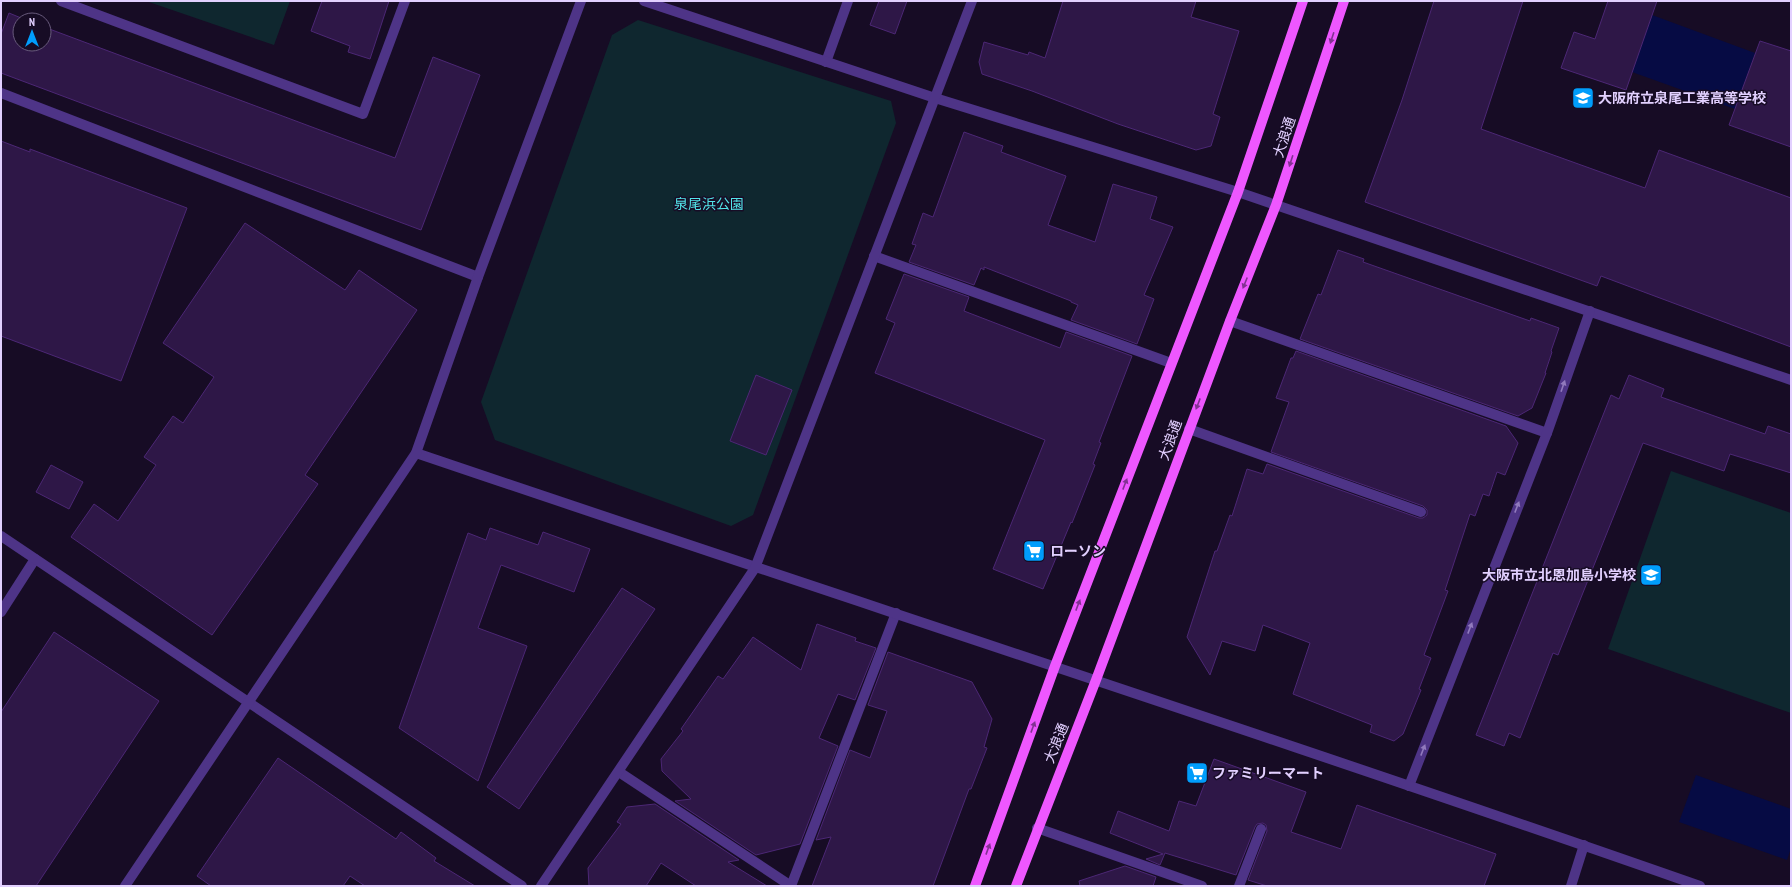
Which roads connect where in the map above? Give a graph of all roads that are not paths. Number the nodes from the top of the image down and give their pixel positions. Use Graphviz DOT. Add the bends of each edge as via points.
graph roads {
  1 [pos="61,1"];
  2 [pos="405,1"];
  3 [pos="581,1"];
  4 [pos="644,1"];
  5 [pos="848,1"];
  6 [pos="972,1"];
  7 [pos="1303,1"];
  8 [pos="1344,1"];
  9 [pos="826,62"];
  10 [pos="1,93"];
  11 [pos="935,98"];
  12 [pos="1238,192"];
  13 [pos="1276,205"];
  14 [pos="874,256"];
  15 [pos="478,277"];
  16 [pos="1590,311"];
  17 [pos="1230,321"];
  18 [pos="1171,363"];
  19 [pos="1791,380"];
  20 [pos="1189,429"];
  21 [pos="1547,433"];
  22 [pos="416,453"];
  23 [pos="1421,512"];
  24 [pos="1,536"];
  25 [pos="35,559"];
  26 [pos="755,568"];
  27 [pos="1,612"];
  28 [pos="896,613"];
  29 [pos="1055,666"];
  30 [pos="1096,680"];
  31 [pos="248,702"];
  32 [pos="619,772"];
  33 [pos="1409,786"];
  34 [pos="1037,828"];
  35 [pos="1261,829"];
  36 [pos="1584,846"];
  37 [pos="126,886"];
  38 [pos="522,886"];
  39 [pos="541,886"];
  40 [pos="791,886"];
  41 [pos="975,886"];
  42 [pos="1016,886"];
  43 [pos="1202,886"];
  44 [pos="1239,886"];
  45 [pos="1571,886"];
  46 [pos="1700,886"];
  1 -- 2 [label="street" via="363,114"];
  3 -- 15 [label="street"];
  4 -- 9 [label="street"];
  5 -- 9 [label="street"];
  6 -- 11 [label="street"];
  7 -- 12 [label="main road, 大浪通"];
  8 -- 13 [label="main road, 大浪通, one-way"];
  9 -- 11 [label="street"];
  10 -- 15 [label="street"];
  11 -- 12 [label="street"];
  11 -- 14 [label="street"];
  12 -- 13 [label="street"];
  12 -- 18 [label="main road, 大浪通"];
  13 -- 16 [label="street"];
  13 -- 17 [label="main road, 大浪通, one-way"];
  14 -- 18 [label="street"];
  14 -- 26 [label="street"];
  15 -- 22 [label="street"];
  16 -- 19 [label="street"];
  21 -- 16 [label="street, one-way"];
  17 -- 20 [label="main road, 大浪通, one-way"];
  17 -- 21 [label="street"];
  29 -- 18 [label="main road, 大浪通, one-way"];
  20 -- 23 [label="street"];
  20 -- 30 [label="main road, 大浪通"];
  33 -- 21 [label="street, one-way"];
  22 -- 26 [label="street"];
  22 -- 31 [label="street"];
  24 -- 25 [label="street"];
  25 -- 27 [label="street"];
  25 -- 31 [label="street"];
  26 -- 28 [label="street"];
  26 -- 32 [label="street"];
  28 -- 29 [label="street"];
  28 -- 40 [label="street"];
  29 -- 30 [label="street"];
  41 -- 29 [label="main road, 大浪通, one-way"];
  30 -- 33 [label="street"];
  30 -- 34 [label="main road, 大浪通"];
  31 -- 37 [label="street"];
  31 -- 38 [label="street"];
  32 -- 39 [label="street"];
  32 -- 40 [label="street"];
  33 -- 36 [label="street"];
  34 -- 42 [label="main road, 大浪通"];
  34 -- 43 [label="street"];
  35 -- 44 [label="street"];
  36 -- 45 [label="street"];
  36 -- 46 [label="street"];
}
